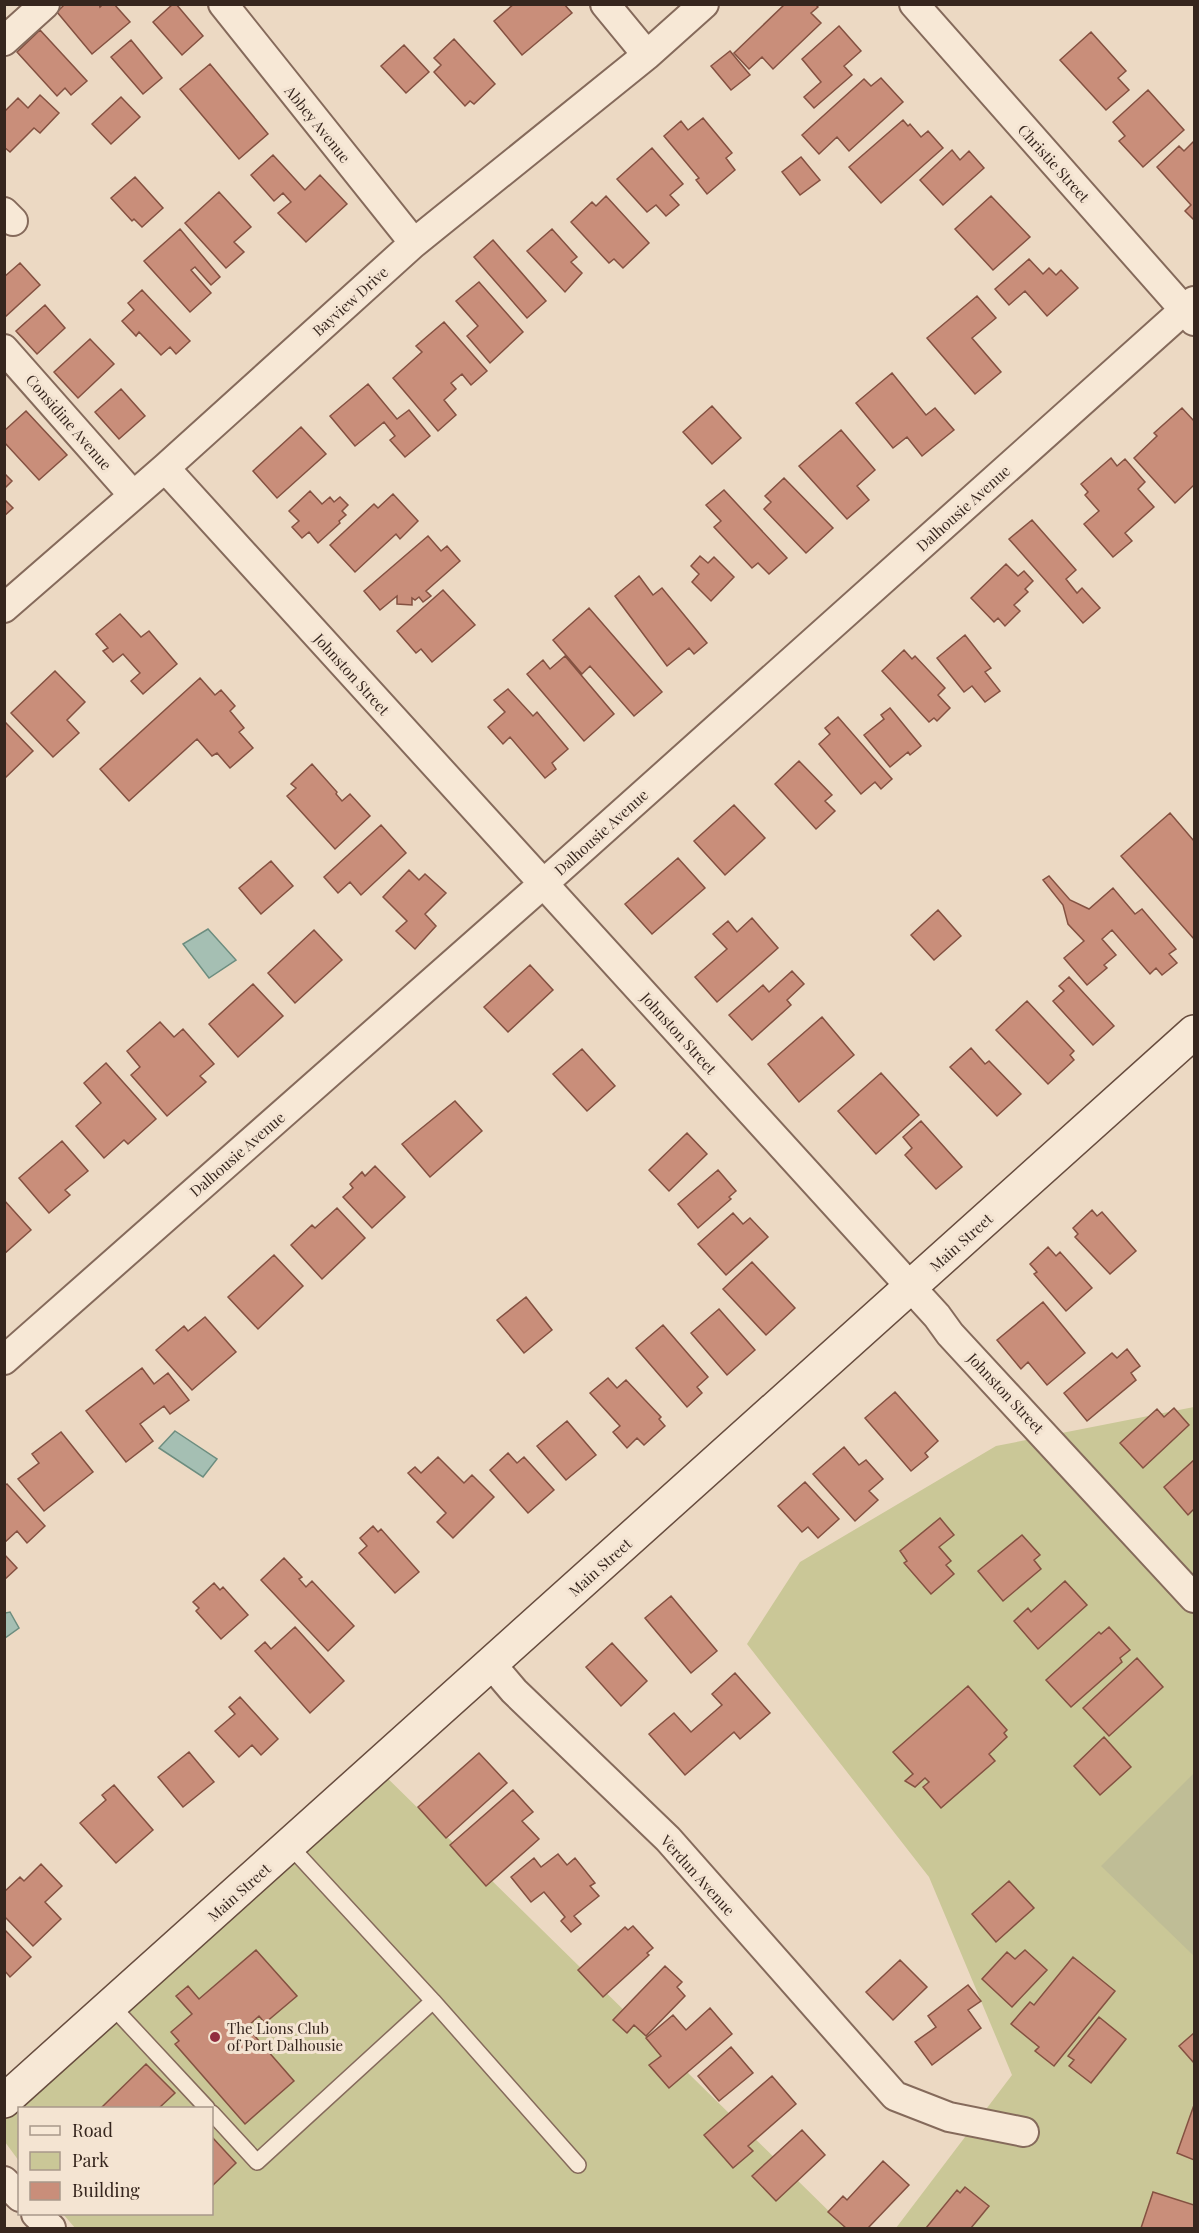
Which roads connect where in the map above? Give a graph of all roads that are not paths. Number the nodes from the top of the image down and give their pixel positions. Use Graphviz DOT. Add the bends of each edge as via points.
graph roads {
  1 [pos="45,4"];
  2 [pos="223,4"];
  3 [pos="605,4"];
  4 [pos="704,4"];
  5 [pos="914,4"];
  6 [pos="4,41"];
  7 [pos="647,55"];
  8 [pos="414,243"];
  9 [pos="1191,311"];
  10 [pos="4,349"];
  11 [pos="165,468"];
  12 [pos="133,495"];
  13 [pos="4,608"];
  14 [pos="543,884"];
  15 [pos="1194,1032"];
  16 [pos="911,1287"];
  17 [pos="4,1360"];
  18 [pos="1194,1598"];
  19 [pos="491,1664"];
  20 [pos="290,1846"];
  21 [pos="433,2001"];
  22 [pos="111,2005"];
  23 [pos="4,2101"];
  24 [pos="205,2107"];
  25 [pos="213,2114"];
  26 [pos="1024,2132"];
  27 [pos="578,2165"];
  28 [pos="4,2181"];
  29 [pos="18,2195"];
  30 [pos="37,2215"];
  31 [pos="51,2229"];
  1 -- 6 [label="street"];
  2 -- 8 [label="street, Abbey Avenue"];
  3 -- 7 [label="street"];
  4 -- 7 [label="street, Bayview Drive"];
  5 -- 9 [label="street, Christie Street"];
  7 -- 8 [label="street, Bayview Drive"];
  8 -- 11 [label="street, Bayview Drive"];
  9 -- 14 [label="street, Dalhousie Avenue"];
  10 -- 12 [label="street, Considine Avenue"];
  11 -- 12 [label="street, Bayview Drive"];
  11 -- 14 [label="street, Johnston Street"];
  12 -- 13 [label="street, Bayview Drive"];
  14 -- 16 [label="street, Johnston Street"];
  14 -- 17 [label="street, Dalhousie Avenue"];
  15 -- 16 [label="main road, Main Street"];
  16 -- 18 [label="street, Johnston Street"];
  16 -- 19 [label="main road, Main Street"];
  19 -- 20 [label="main road, Main Street"];
  19 -- 26 [label="street, Verdun Avenue" via="514,1691 668,1839 895,2096 949,2117"];
  20 -- 21 [label="lane"];
  20 -- 22 [label="main road, Main Street"];
  21 -- 25 [label="lane" via="257,2162"];
  21 -- 27 [label="lane"];
  22 -- 23 [label="main road, Main Street"];
  22 -- 24 [label="lane"];
  28 -- 29 [label="street"];
  30 -- 31 [label="street"];
}
